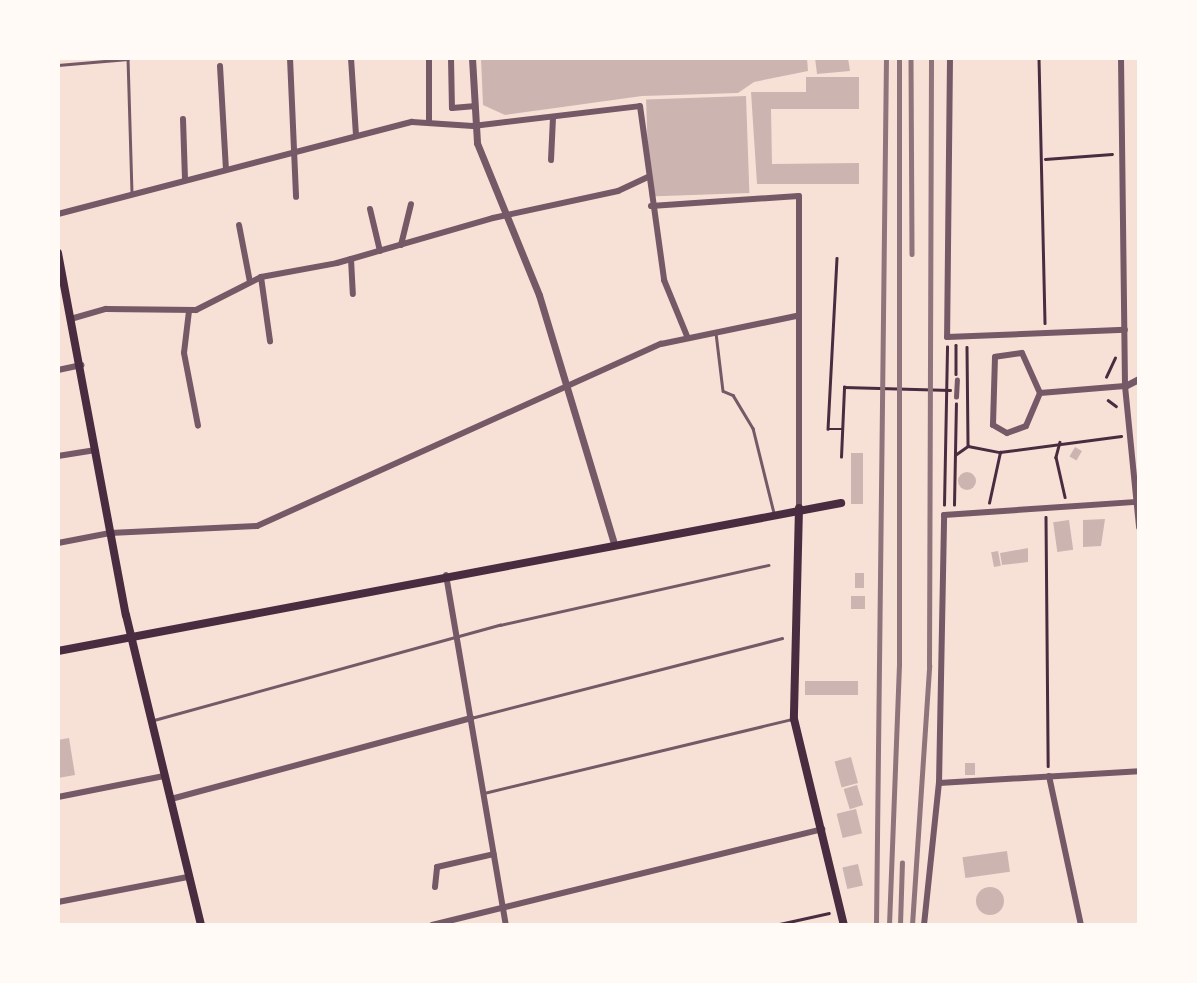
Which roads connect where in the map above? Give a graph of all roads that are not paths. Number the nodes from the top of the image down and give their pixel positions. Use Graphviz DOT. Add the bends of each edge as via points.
graph roads {
  1 [pos="128,58"];
  2 [pos="290,58"];
  3 [pos="351,58"];
  4 [pos="429,58"];
  5 [pos="451,58"];
  6 [pos="472,58"];
  7 [pos="950,58"];
  8 [pos="1121,58"];
  9 [pos="58,65"];
  10 [pos="220,66"];
  11 [pos="473,106"];
  12 [pos="553,118"];
  13 [pos="183,119"];
  14 [pos="429,123"];
  15 [pos="473,125"];
  16 [pos="356,135"];
  17 [pos="290,152"];
  18 [pos="551,160"];
  19 [pos="226,169"];
  20 [pos="648,177"];
  21 [pos="185,180"];
  22 [pos="132,195"];
  23 [pos="296,197"];
  24 [pos="411,204"];
  25 [pos="651,206"];
  26 [pos="370,209"];
  27 [pos="58,214"];
  28 [pos="508,214"];
  29 [pos="239,225"];
  30 [pos="401,245"];
  31 [pos="380,251"];
  32 [pos="58,253"];
  33 [pos="352,259"];
  34 [pos="60,271"];
  35 [pos="261,276"];
  36 [pos="250,282"];
  37 [pos="353,294"];
  38 [pos="188,311"];
  39 [pos="796,316"];
  40 [pos="74,318"];
  41 [pos="715,330"];
  42 [pos="1125,330"];
  43 [pos="687,336"];
  44 [pos="271,341"];
  45 [pos="83,365"];
  46 [pos="58,370"];
  47 [pos="1139,379"];
  48 [pos="957,380"];
  49 [pos="1125,386"];
  50 [pos="565,388"];
  51 [pos="1040,393"];
  52 [pos="957,397"];
  53 [pos="198,426"];
  54 [pos="96,450"];
  55 [pos="58,456"];
  56 [pos="1137,502"];
  57 [pos="841,503"];
  58 [pos="799,508"];
  59 [pos="774,513"];
  60 [pos="1139,527"];
  61 [pos="110,533"];
  62 [pos="58,542"];
  63 [pos="614,544"];
  64 [pos="768,565"];
  65 [pos="446,575"];
  66 [pos="131,635"];
  67 [pos="782,638"];
  68 [pos="457,640"];
  69 [pos="58,651"];
  70 [pos="471,718"];
  71 [pos="794,719"];
  72 [pos="151,720"];
  73 [pos="1139,771"];
  74 [pos="164,776"];
  75 [pos="1049,776"];
  76 [pos="939,783"];
  77 [pos="484,793"];
  78 [pos="58,797"];
  79 [pos="170,799"];
  80 [pos="822,829"];
  81 [pos="494,853"];
  82 [pos="188,877"];
  83 [pos="435,887"];
  84 [pos="58,902"];
  85 [pos="503,908"];
  86 [pos="201,925"];
  87 [pos="432,925"];
  88 [pos="506,925"];
  89 [pos="844,925"];
  90 [pos="924,925"];
  91 [pos="1081,925"];
  1 -- 9 [label="lane"];
  1 -- 22 [label="lane"];
  2 -- 17 [label="street"];
  3 -- 16 [label="street"];
  4 -- 14 [label="street"];
  5 -- 11 [label="street" via="452,108"];
  6 -- 11 [label="street"];
  7 -- 42 [label="street" via="947,337"];
  8 -- 42 [label="street"];
  10 -- 19 [label="street"];
  11 -- 15 [label="street"];
  12 -- 15 [label="street"];
  12 -- 18 [label="street"];
  12 -- 20 [label="street" via="640,106"];
  13 -- 21 [label="street"];
  14 -- 15 [label="street"];
  14 -- 16 [label="street"];
  15 -- 28 [label="street"];
  16 -- 17 [label="street"];
  17 -- 19 [label="street"];
  17 -- 23 [label="street"];
  19 -- 21 [label="street"];
  20 -- 25 [label="street"];
  20 -- 28 [label="street" via="618,191"];
  21 -- 22 [label="street"];
  22 -- 27 [label="street"];
  24 -- 30 [label="street"];
  25 -- 39 [label="street" via="799,196"];
  25 -- 43 [label="street" via="664,280"];
  26 -- 31 [label="street"];
  28 -- 30 [label="street"];
  28 -- 50 [label="street"];
  29 -- 36 [label="street"];
  30 -- 31 [label="street"];
  31 -- 33 [label="street"];
  32 -- 34 [label="main road"];
  33 -- 35 [label="street"];
  33 -- 37 [label="street"];
  34 -- 40 [label="main road"];
  35 -- 36 [label="street"];
  35 -- 44 [label="street"];
  36 -- 38 [label="street"];
  38 -- 40 [label="street" via="106,309"];
  38 -- 53 [label="street" via="184,353"];
  39 -- 41 [label="street"];
  39 -- 58 [label="street"];
  40 -- 45 [label="main road"];
  41 -- 43 [label="street"];
  41 -- 59 [label="lane" via="723,391 733,395 753,428"];
  42 -- 49 [label="street"];
  43 -- 50 [label="street"];
  45 -- 46 [label="street"];
  45 -- 54 [label="main road"];
  47 -- 49 [label="street"];
  48 -- 52 [label="street"];
  49 -- 51 [label="street"];
  49 -- 56 [label="street"];
  50 -- 61 [label="street" via="257,526"];
  50 -- 63 [label="street"];
  51 -- 51 [label="street" via="1026,426 1007,433 993,425 995,357 1022,353"];
  54 -- 55 [label="street"];
  54 -- 61 [label="main road"];
  56 -- 60 [label="street"];
  56 -- 76 [label="street" via="944,515"];
  57 -- 58 [label="main road"];
  58 -- 59 [label="main road"];
  58 -- 71 [label="main road"];
  59 -- 63 [label="main road"];
  61 -- 62 [label="street"];
  61 -- 66 [label="main road"];
  63 -- 65 [label="main road"];
  64 -- 68 [label="lane"];
  65 -- 66 [label="main road"];
  65 -- 68 [label="street"];
  66 -- 69 [label="main road"];
  66 -- 72 [label="main road"];
  67 -- 70 [label="lane"];
  68 -- 70 [label="street"];
  68 -- 72 [label="lane"];
  70 -- 77 [label="street"];
  70 -- 79 [label="street"];
  71 -- 77 [label="lane"];
  71 -- 80 [label="main road"];
  72 -- 74 [label="main road"];
  73 -- 75 [label="street"];
  74 -- 78 [label="street"];
  74 -- 79 [label="main road"];
  75 -- 76 [label="street"];
  75 -- 91 [label="street"];
  76 -- 90 [label="street"];
  77 -- 81 [label="street"];
  79 -- 82 [label="main road"];
  80 -- 85 [label="street"];
  80 -- 89 [label="main road"];
  81 -- 83 [label="street" via="438,867"];
  81 -- 85 [label="street"];
  82 -- 84 [label="street"];
  82 -- 86 [label="main road"];
  85 -- 87 [label="street"];
  85 -- 88 [label="street"];
}
